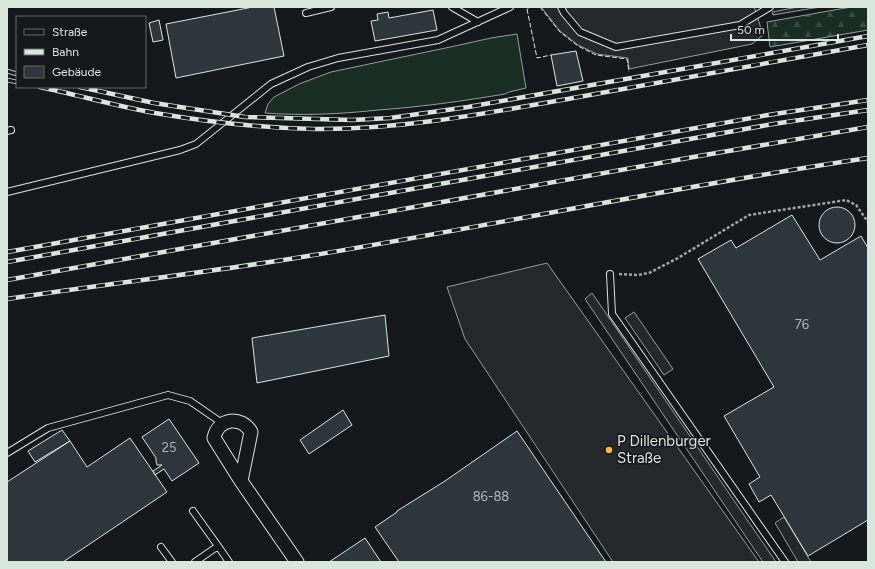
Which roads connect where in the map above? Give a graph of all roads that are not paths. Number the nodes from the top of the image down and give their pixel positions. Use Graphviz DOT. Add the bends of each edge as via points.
graph roads {
  1 [pos="331,7"];
  2 [pos="452,7"];
  3 [pos="510,7"];
  4 [pos="562,7"];
  5 [pos="770,7"];
  6 [pos="306,13"];
  7 [pos="478,22"];
  8 [pos="7,192"];
  9 [pos="610,274"];
  10 [pos="222,423"];
  11 [pos="7,453"];
  12 [pos="241,482"];
  13 [pos="193,511"];
  14 [pos="218,546"];
  15 [pos="161,547"];
  16 [pos="172,562"];
  17 [pos="195,562"];
  18 [pos="229,562"];
  19 [pos="296,562"];
  20 [pos="785,562"];
  1 -- 6 [label="lane"];
  2 -- 7 [label="lane"];
  3 -- 7 [label="lane"];
  4 -- 5 [label="lane" via="580,32 616,47 740,25"];
  7 -- 8 [label="lane" via="438,40 338,58 308,67 270,84 196,144 180,150"];
  9 -- 20 [label="lane" via="612,314"];
  10 -- 11 [label="lane" via="190,401 168,395 48,428"];
  10 -- 12 [label="street" via="214,438"];
  10 -- 12 [label="street" via="239,421 251,432"];
  12 -- 19 [label="street"];
  13 -- 14 [label="lane"];
  14 -- 17 [label="lane"];
  14 -- 18 [label="lane"];
  15 -- 16 [label="lane"];
}
